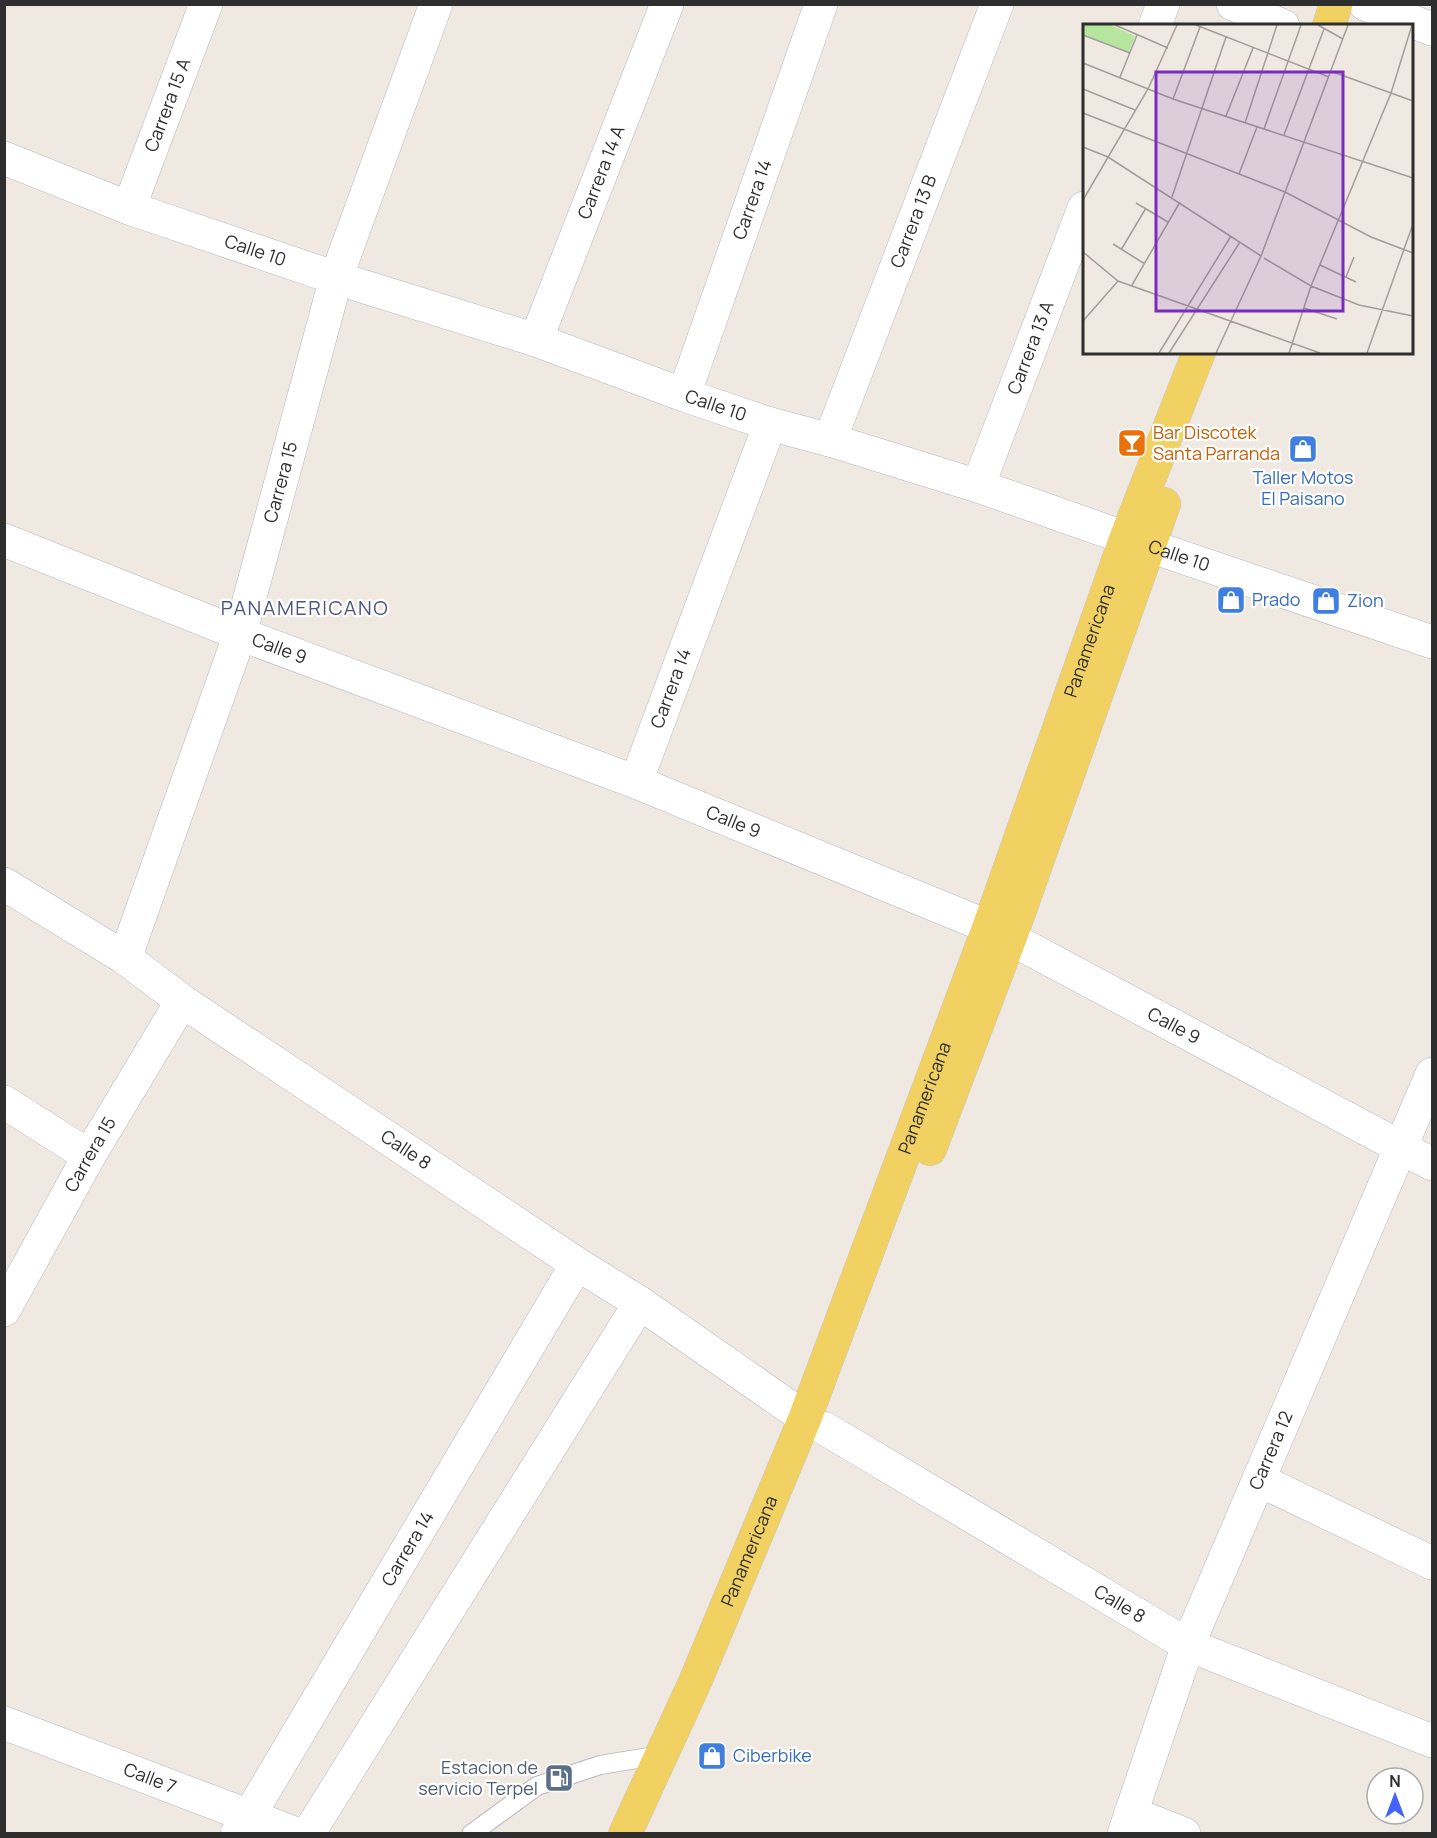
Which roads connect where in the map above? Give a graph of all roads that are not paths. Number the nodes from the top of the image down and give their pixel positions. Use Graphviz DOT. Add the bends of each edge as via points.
graph roads {
  1 [pos="206,4"];
  2 [pos="436,4"];
  3 [pos="667,4"];
  4 [pos="821,4"];
  5 [pos="998,4"];
  6 [pos="1163,4"];
  7 [pos="1233,4"];
  8 [pos="1336,4"];
  9 [pos="1358,4"];
  10 [pos="1365,4"];
  11 [pos="1156,24"];
  12 [pos="1278,24"];
  13 [pos="1330,24"];
  14 [pos="1351,24"];
  15 [pos="1432,29"];
  16 [pos="4,158"];
  17 [pos="129,208"];
  18 [pos="1083,211"];
  19 [pos="336,278"];
  20 [pos="536,340"];
  21 [pos="1198,354"];
  22 [pos="1222,354"];
  23 [pos="684,395"];
  24 [pos="770,424"];
  25 [pos="830,440"];
  26 [pos="978,486"];
  27 [pos="4,540"];
  28 [pos="1137,542"];
  29 [pos="240,634"];
  30 [pos="1432,642"];
  31 [pos="636,782"];
  32 [pos="4,884"];
  33 [pos="999,932"];
  34 [pos="125,958"];
  35 [pos="182,1001"];
  36 [pos="1432,1074"];
  37 [pos="4,1102"];
  38 [pos="1401,1149"];
  39 [pos="89,1156"];
  40 [pos="1432,1164"];
  41 [pos="577,1264"];
  42 [pos="640,1303"];
  43 [pos="4,1310"];
  44 [pos="814,1423"];
  45 [pos="1259,1480"];
  46 [pos="1432,1563"];
  47 [pos="1188,1645"];
  48 [pos="4,1723"];
  49 [pos="1432,1741"];
  50 [pos="661,1755"];
  51 [pos="1128,1823"];
  52 [pos="243,1824"];
  53 [pos="296,1833"];
  54 [pos="308,1833"];
  55 [pos="471,1833"];
  56 [pos="625,1833"];
  57 [pos="650,1833"];
  58 [pos="1184,1833"];
  1 -- 17 [label="street, Carrera 15 A"];
  2 -- 19 [label="street, Carrera 15"];
  3 -- 20 [label="street, Carrera 14 A"];
  4 -- 23 [label="street, Carrera 14"];
  5 -- 25 [label="street, Carrera 13 B"];
  6 -- 11 [label="street"];
  7 -- 12 [label="street"];
  8 -- 13 [label="main road"];
  9 -- 14 [label="main road"];
  10 -- 15 [label="street"];
  16 -- 17 [label="street, Calle 10"];
  17 -- 19 [label="street, Calle 10"];
  18 -- 26 [label="street, Carrera 13 A"];
  19 -- 20 [label="street, Calle 10"];
  19 -- 29 [label="street, Carrera 15"];
  20 -- 23 [label="street, Calle 10"];
  21 -- 28 [label="main road, Panamericana"];
  22 -- 28 [label="main road, Panamericana"];
  23 -- 24 [label="street, Calle 10"];
  24 -- 25 [label="street, Calle 10"];
  24 -- 31 [label="street, Carrera 14"];
  25 -- 26 [label="street, Calle 10"];
  26 -- 28 [label="street, Calle 10"];
  27 -- 29 [label="street, Calle 9"];
  28 -- 30 [label="street, Calle 10"];
  28 -- 33 [label="main road, Panamericana"];
  29 -- 31 [label="street, Calle 9"];
  29 -- 34 [label="street, Carrera 15"];
  31 -- 33 [label="street, Calle 9"];
  32 -- 34 [label="street, Calle 8"];
  33 -- 38 [label="street, Calle 9"];
  33 -- 44 [label="main road, Panamericana"];
  34 -- 35 [label="street, Calle 8"];
  35 -- 39 [label="street, Carrera 15"];
  35 -- 41 [label="street, Calle 8"];
  36 -- 38 [label="street, Carrera 12"];
  37 -- 39 [label="street"];
  38 -- 40 [label="street, Calle 9"];
  38 -- 45 [label="street, Carrera 12"];
  39 -- 43 [label="street, Carrera 15"];
  41 -- 42 [label="street, Calle 8"];
  41 -- 52 [label="street, Carrera 14"];
  42 -- 44 [label="street, Calle 8"];
  42 -- 54 [label="street"];
  44 -- 47 [label="street, Calle 8"];
  44 -- 50 [label="main road, Panamericana"];
  44 -- 57 [label="main road, Panamericana" via="714,1690"];
  45 -- 46 [label="street"];
  45 -- 47 [label="street, Carrera 12"];
  47 -- 49 [label="street, Calle 8"];
  47 -- 51 [label="street, Carrera 12"];
  48 -- 52 [label="street, Calle 7"];
  50 -- 55 [label="lane" via="600,1765 537,1786"];
  50 -- 56 [label="main road, Panamericana"];
  51 -- 58 [label="street"];
  52 -- 53 [label="street, Calle 7"];
}
